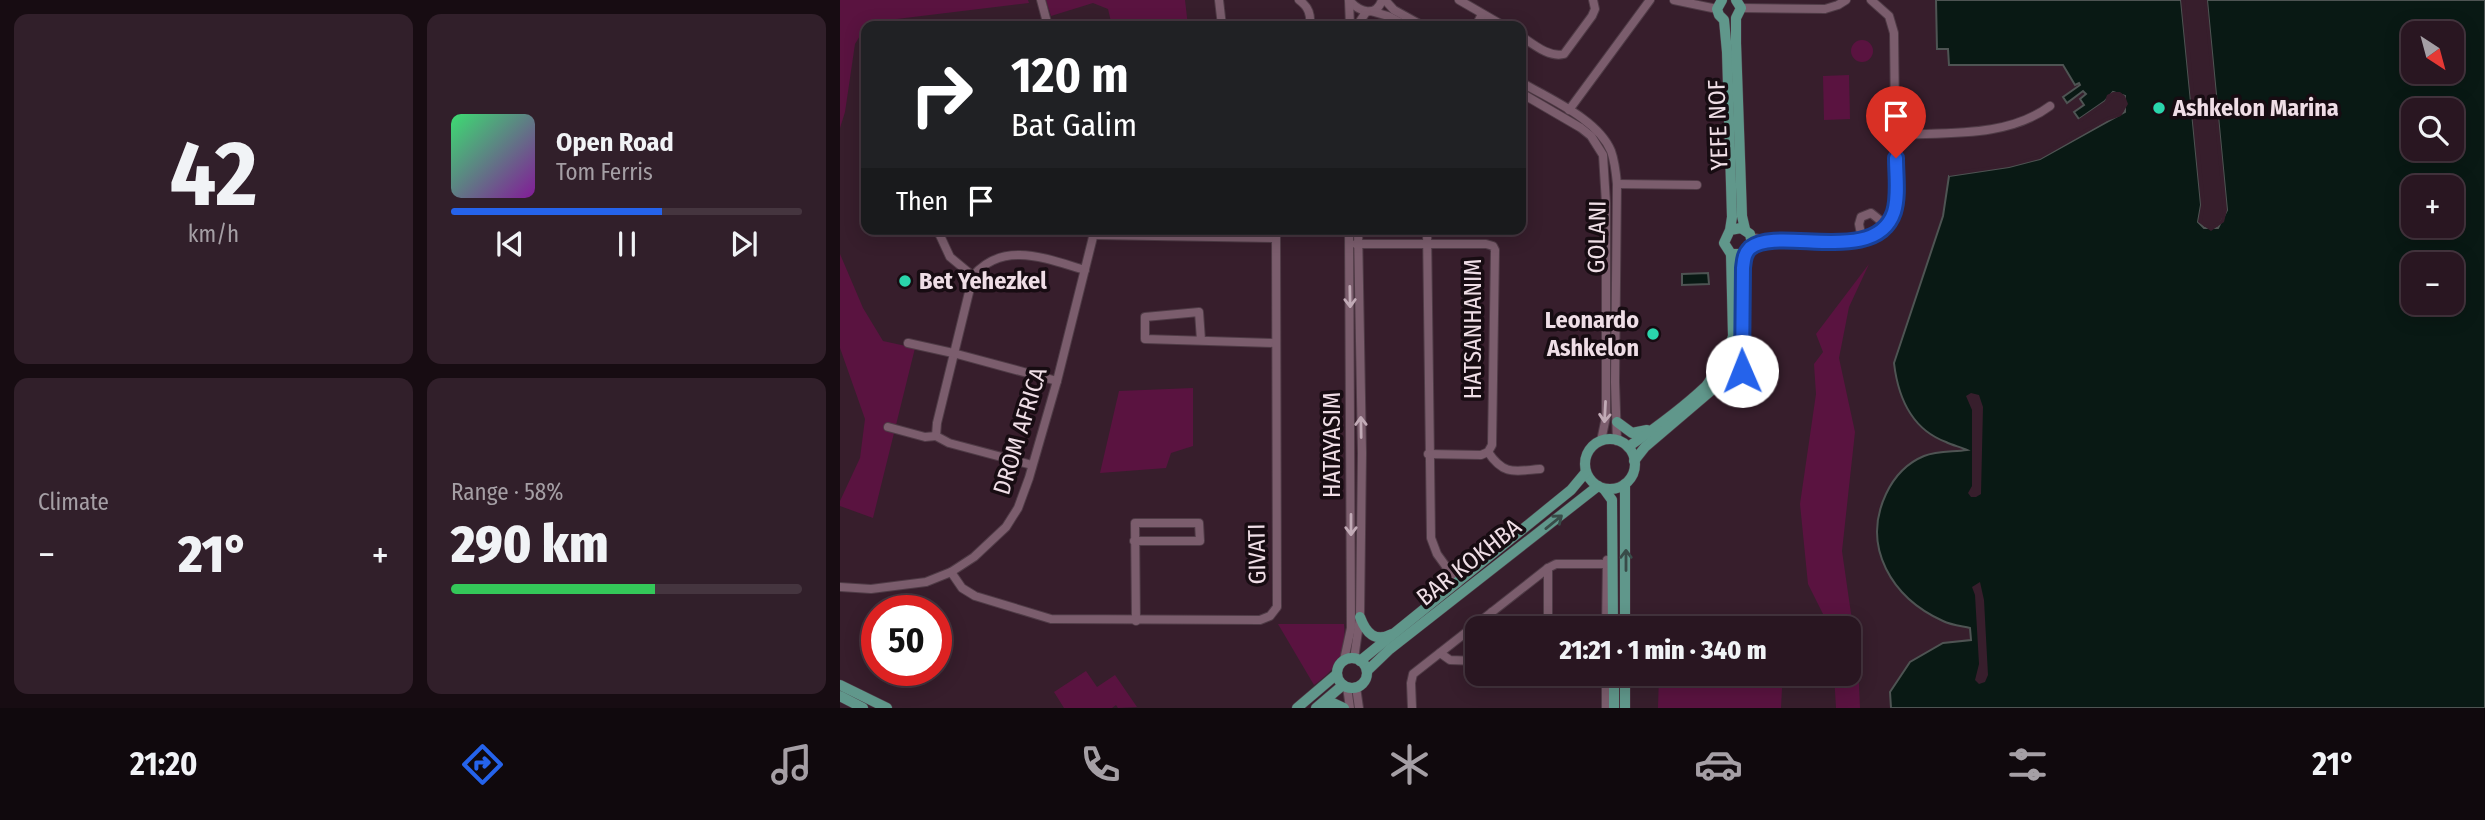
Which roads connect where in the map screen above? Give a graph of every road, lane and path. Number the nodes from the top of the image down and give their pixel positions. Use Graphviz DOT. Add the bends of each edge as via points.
graph roads {
  1 [pos="1041,0"];
  2 [pos="1219,0"];
  3 [pos="1299,0"];
  4 [pos="1349,0"];
  5 [pos="1384,0"];
  6 [pos="1459,0"];
  7 [pos="1650,0"];
  8 [pos="1674,0"];
  9 [pos="1846,0"];
  10 [pos="1871,0"];
  11 [pos="1594,2"];
  12 [pos="1738,4"];
  13 [pos="1719,5"];
  14 [pos="1370,12"];
  15 [pos="1482,14"];
  16 [pos="1736,18"];
  17 [pos="1724,20"];
  18 [pos="1047,21"];
  19 [pos="1221,21"];
  20 [pos="1311,21"];
  21 [pos="1350,21"];
  22 [pos="1362,21"];
  23 [pos="1398,21"];
  24 [pos="1414,21"];
  25 [pos="1478,21"];
  26 [pos="1495,21"];
  27 [pos="1526,39"];
  28 [pos="1526,85"];
  29 [pos="1526,96"];
  30 [pos="2050,106"];
  31 [pos="1569,110"];
  32 [pos="1895,135"];
  33 [pos="1617,184"];
  34 [pos="1697,185"];
  35 [pos="1886,225"];
  36 [pos="1730,230"];
  37 [pos="940,235"];
  38 [pos="1094,235"];
  39 [pos="1275,235"];
  40 [pos="1351,235"];
  41 [pos="1356,235"];
  42 [pos="1427,235"];
  43 [pos="1862,239"];
  44 [pos="1748,242"];
  45 [pos="1354,244"];
  46 [pos="1428,244"];
  47 [pos="1731,254"];
  48 [pos="1085,270"];
  49 [pos="973,276"];
  50 [pos="1201,340"];
  51 [pos="908,343"];
  52 [pos="1275,343"];
  53 [pos="953,352"];
  54 [pos="1728,352"];
  55 [pos="1742,358"];
  56 [pos="1717,368"];
  57 [pos="1726,377"];
  58 [pos="1057,381"];
  59 [pos="1616,422"];
  60 [pos="1659,423"];
  61 [pos="888,427"];
  62 [pos="936,436"];
  63 [pos="1601,441"];
  64 [pos="1617,441"];
  65 [pos="1628,447"];
  66 [pos="1488,452"];
  67 [pos="1428,454"];
  68 [pos="1634,461"];
  69 [pos="1032,465"];
  70 [pos="1540,469"];
  71 [pos="1586,471"];
  72 [pos="1625,484"];
  73 [pos="1601,487"];
  74 [pos="1613,540"];
  75 [pos="1135,541"];
  76 [pos="1606,564"];
  77 [pos="1548,568"];
  78 [pos="951,572"];
  79 [pos="840,581"];
  80 [pos="1458,583"];
  81 [pos="840,587"];
  82 [pos="863,589"];
  83 [pos="1492,612"];
  84 [pos="1492,616"];
  85 [pos="1548,616"];
  86 [pos="1606,616"];
  87 [pos="1613,616"];
  88 [pos="1625,616"];
  89 [pos="1360,617"];
  90 [pos="1136,621"];
  91 [pos="1404,627"];
  92 [pos="1440,653"];
  93 [pos="1353,660"];
  94 [pos="1465,661"];
  95 [pos="1367,671"];
  96 [pos="1337,674"];
  97 [pos="840,685"];
  98 [pos="1606,686"];
  99 [pos="1614,686"];
  100 [pos="1625,686"];
  101 [pos="1349,687"];
  102 [pos="840,696"];
  103 [pos="863,708"];
  104 [pos="887,708"];
  105 [pos="1297,708"];
  106 [pos="1316,708"];
  107 [pos="1321,708"];
  108 [pos="1344,708"];
  109 [pos="1350,708"];
  110 [pos="1359,708"];
  111 [pos="1412,708"];
  112 [pos="1606,708"];
  113 [pos="1614,708"];
  114 [pos="1625,708"];
  1 -- 18 [label="street"];
  2 -- 19 [label="street"];
  3 -- 20 [label="street"];
  4 -- 14 [label="street"];
  4 -- 21 [label="street"];
  5 -- 14 [label="street"];
  5 -- 24 [label="street"];
  6 -- 15 [label="street"];
  7 -- 31 [label="street"];
  8 -- 13 [label="street"];
  9 -- 12 [label="street" via="1825,9"];
  10 -- 32 [label="street" via="1889,16 1894,33"];
  11 -- 27 [label="street" via="1592,16 1564,54 1550,54"];
  12 -- 16 [label="main road, YEFE NOF"];
  13 -- 17 [label="main road, YEFE NOF"];
  14 -- 22 [label="street"];
  14 -- 23 [label="street"];
  15 -- 25 [label="street"];
  15 -- 26 [label="street"];
  16 -- 17 [label="main road"];
  16 -- 44 [label="main road, YEFE NOF" via="1742,216"];
  17 -- 36 [label="main road, YEFE NOF"];
  28 -- 31 [label="street, GOLANI"];
  29 -- 63 [label="street, GOLANI, one-way" via="1581,128 1603,155 1606,376"];
  30 -- 32 [label="street" via="2009,126"];
  31 -- 33 [label="street, GOLANI" via="1605,139"];
  32 -- 35 [label="street" via="1896,200"];
  33 -- 34 [label="street"];
  33 -- 59 [label="street, GOLANI"];
  35 -- 43 [label="street"];
  35 -- 43 [label="street" via="1874,214 1861,217"];
  36 -- 44 [label="main road" via="1737,228"];
  36 -- 47 [label="main road, YEFE NOF" via="1724,243"];
  37 -- 49 [label="street" via="950,257"];
  38 -- 48 [label="street, DROM AFRICA"];
  39 -- 52 [label="street, GIVATI"];
  40 -- 45 [label="street, HATAYASIM"];
  41 -- 45 [label="street, HATAYASIM"];
  42 -- 46 [label="street"];
  43 -- 44 [label="street"];
  44 -- 47 [label="main road"];
  44 -- 55 [label="main road, YEFE NOF"];
  45 -- 46 [label="street, HATSANHANIM"];
  89 -- 45 [label="street, HATAYASIM, one-way" via="1362,453"];
  45 -- 93 [label="street, HATAYASIM, one-way"];
  46 -- 66 [label="street, HATSANHANIM" via="1486,244 1495,250 1492,444"];
  46 -- 67 [label="street"];
  47 -- 54 [label="main road" via="1734,336"];
  48 -- 49 [label="street" via="1013,254 992,260"];
  48 -- 58 [label="street, DROM AFRICA"];
  49 -- 53 [label="street"];
  50 -- 50 [label="street" via="1199,312 1145,317 1145,339"];
  50 -- 52 [label="street"];
  51 -- 53 [label="street"];
  52 -- 90 [label="street, GIVATI" via="1277,607 1260,620"];
  53 -- 58 [label="street"];
  53 -- 62 [label="street"];
  54 -- 55 [label="main road"];
  54 -- 56 [label="main road" via="1720,356"];
  55 -- 57 [label="main road" via="1740,374"];
  56 -- 57 [label="main road"];
  56 -- 60 [label="main road" via="1706,386"];
  57 -- 68 [label="main road"];
  58 -- 69 [label="street, DROM AFRICA"];
  59 -- 60 [label="main road" via="1636,433"];
  59 -- 64 [label="street, GOLANI"];
  60 -- 65 [label="main road"];
  61 -- 62 [label="street"];
  62 -- 69 [label="street"];
  63 -- 64 [label="main road"];
  63 -- 71 [label="main road" via="1588,453"];
  64 -- 65 [label="main road"];
  65 -- 68 [label="main road"];
  66 -- 67 [label="street"];
  66 -- 70 [label="street" via="1503,469"];
  67 -- 80 [label="street" via="1431,538"];
  68 -- 72 [label="main road"];
  69 -- 78 [label="street, DROM AFRICA" via="1018,508 1006,527"];
  71 -- 73 [label="main road"];
  71 -- 80 [label="main road, BAR KOKHBA" via="1571,490"];
  72 -- 73 [label="main road" via="1614,489"];
  88 -- 72 [label="main road, one-way"];
  73 -- 74 [label="main road" via="1612,500"];
  95 -- 73 [label="main road, BAR KOKHBA, one-way"];
  74 -- 76 [label="street"];
  74 -- 87 [label="main road"];
  75 -- 75 [label="street" via="1200,541 1199,523 1135,523"];
  75 -- 90 [label="street"];
  76 -- 77 [label="street"];
  76 -- 86 [label="street"];
  77 -- 83 [label="street"];
  77 -- 85 [label="street"];
  78 -- 82 [label="street, DROM AFRICA" via="926,582"];
  78 -- 90 [label="street, GIVATI" via="962,589 975,596 1051,619"];
  79 -- 82 [label="street, DROM AFRICA"];
  80 -- 91 [label="main road, BAR KOKHBA"];
  81 -- 82 [label="street, DROM AFRICA"];
  83 -- 84 [label="street"];
  83 -- 92 [label="street"];
  89 -- 91 [label="main road" via="1367,633 1378,638"];
  89 -- 93 [label="street, HATAYASIM"];
  91 -- 93 [label="main road, BAR KOKHBA"];
  92 -- 94 [label="street" via="1450,660"];
  92 -- 111 [label="street" via="1413,674"];
  93 -- 95 [label="main road"];
  93 -- 96 [label="main road" via="1339,665"];
  95 -- 101 [label="main road" via="1364,682"];
  96 -- 101 [label="main road"];
  96 -- 105 [label="main road"];
  97 -- 104 [label="main road"];
  98 -- 112 [label="street"];
  99 -- 113 [label="main road"];
  100 -- 114 [label="main road"];
  101 -- 106 [label="main road"];
  101 -- 109 [label="street"];
  101 -- 110 [label="street"];
  102 -- 103 [label="main road"];
  107 -- 108 [label="main road" via="1333,703"];
}
